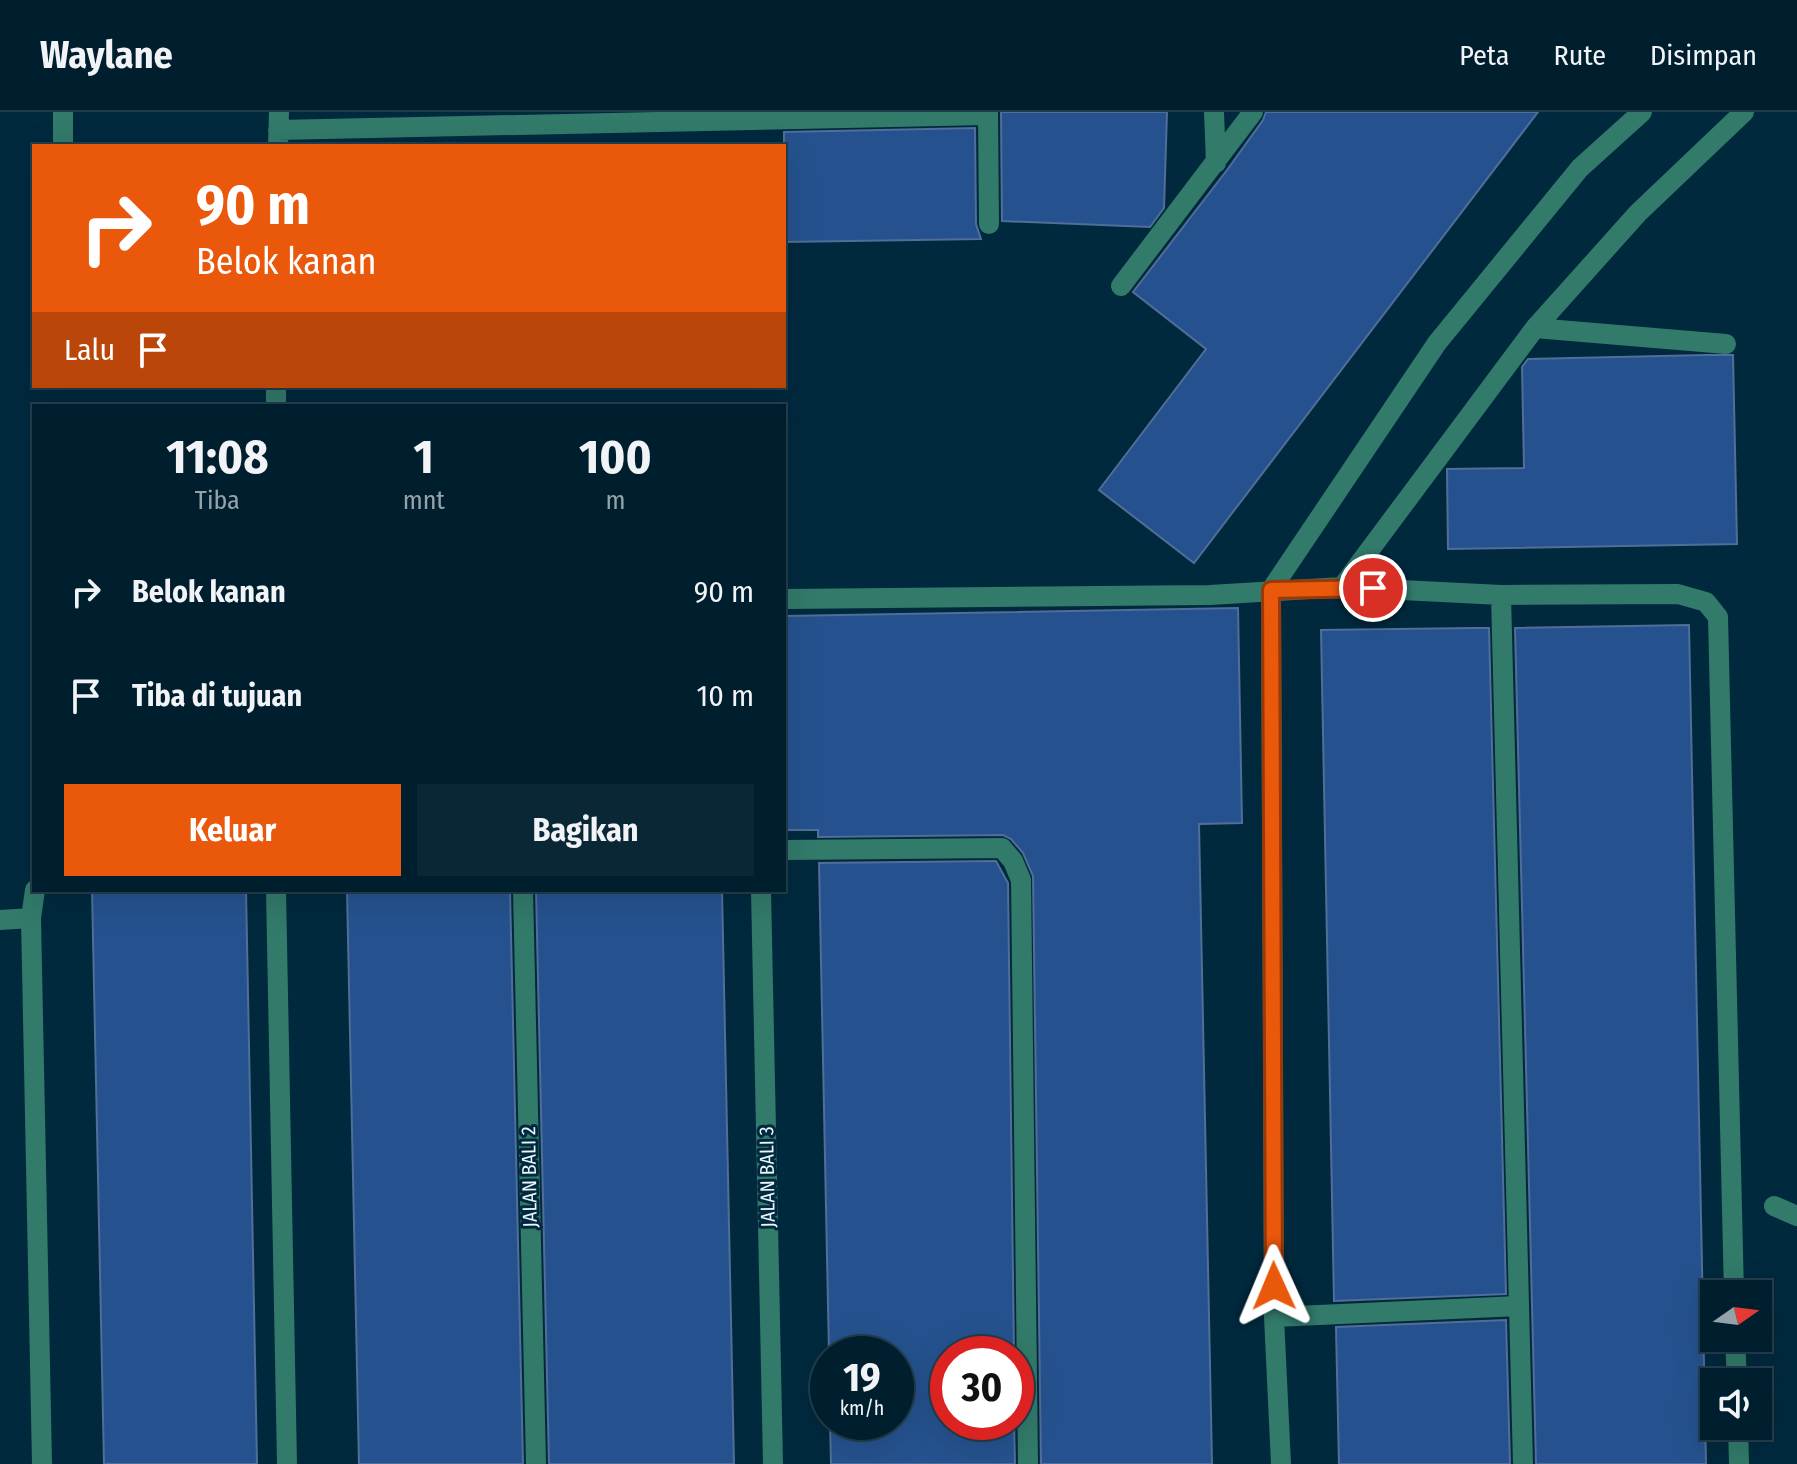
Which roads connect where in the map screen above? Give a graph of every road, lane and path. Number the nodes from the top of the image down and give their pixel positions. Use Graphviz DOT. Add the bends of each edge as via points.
graph roads {
  1 [pos="63,112"];
  2 [pos="1214,112"];
  3 [pos="1253,112"];
  4 [pos="1642,112"];
  5 [pos="1744,112"];
  6 [pos="988,114"];
  7 [pos="278,129"];
  8 [pos="63,144"];
  9 [pos="1216,163"];
  10 [pos="989,224"];
  11 [pos="1121,286"];
  12 [pos="1535,328"];
  13 [pos="1726,344"];
  14 [pos="1342,587"];
  15 [pos="1271,590"];
  16 [pos="1501,595"];
  17 [pos="786,599"];
  18 [pos="786,850"];
  19 [pos="35,892"];
  20 [pos="276,892"];
  21 [pos="523,892"];
  22 [pos="761,892"];
  23 [pos="31,918"];
  24 [pos="0,920"];
  25 [pos="1774,1206"];
  26 [pos="1797,1216"];
  27 [pos="1734,1280"];
  28 [pos="1519,1306"];
  29 [pos="1274,1317"];
  30 [pos="1738,1440"];
  31 [pos="42,1464"];
  32 [pos="287,1464"];
  33 [pos="536,1464"];
  34 [pos="773,1464"];
  35 [pos="1028,1464"];
  36 [pos="1281,1464"];
  37 [pos="1523,1464"];
  38 [pos="1739,1464"];
  1 -- 8 [label="street"];
  2 -- 9 [label="street"];
  3 -- 9 [label="street"];
  4 -- 15 [label="street" via="1580,168 1437,343"];
  5 -- 12 [label="street" via="1638,213"];
  6 -- 7 [label="street"];
  6 -- 10 [label="street"];
  9 -- 11 [label="street"];
  12 -- 13 [label="street"];
  12 -- 14 [label="street"];
  14 -- 15 [label="street"];
  14 -- 16 [label="street"];
  15 -- 17 [label="street"];
  15 -- 29 [label="street"];
  16 -- 27 [label="street" via="1678,594 1706,602 1718,617"];
  16 -- 28 [label="street"];
  18 -- 35 [label="street" via="1002,848 1021,880"];
  19 -- 23 [label="street"];
  20 -- 32 [label="street"];
  21 -- 33 [label="street, JALAN BALI 2"];
  22 -- 34 [label="street, JALAN BALI 3"];
  23 -- 24 [label="street"];
  23 -- 31 [label="street"];
  25 -- 26 [label="street"];
  28 -- 29 [label="street"];
  28 -- 37 [label="street"];
  29 -- 36 [label="street"];
  30 -- 38 [label="street"];
}
